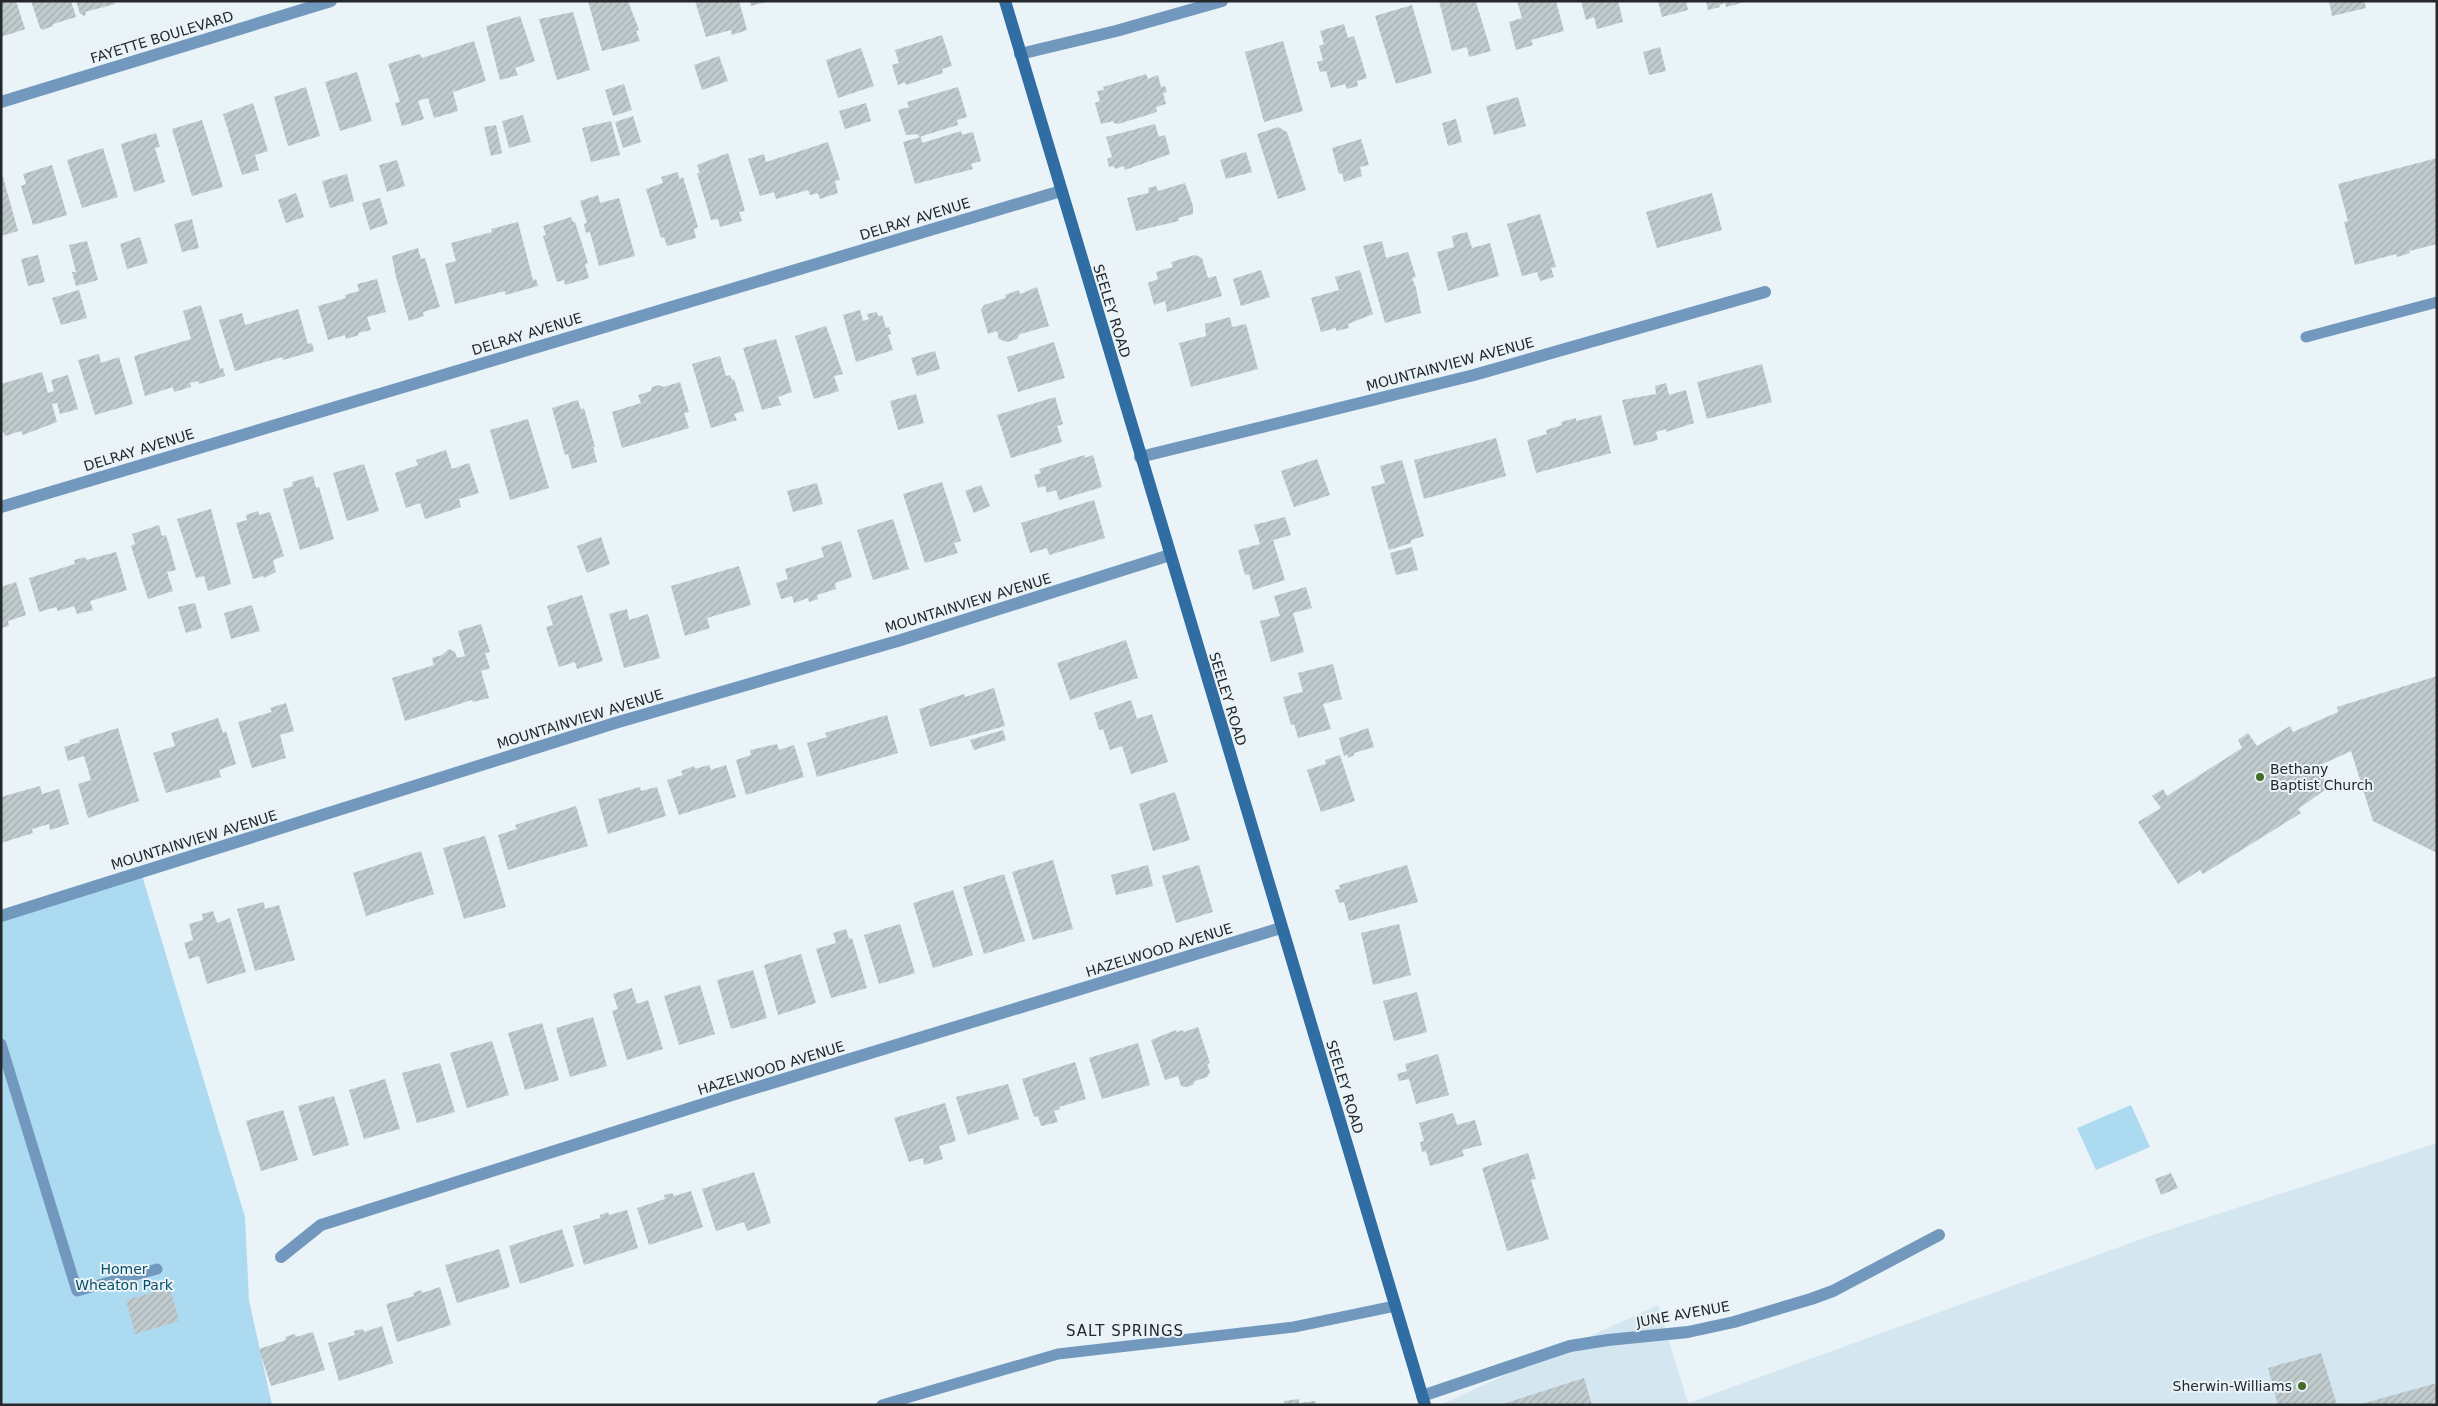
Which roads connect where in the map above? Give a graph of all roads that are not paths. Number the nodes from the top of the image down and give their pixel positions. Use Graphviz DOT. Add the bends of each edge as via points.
graph roads {
  1 [pos="331,1"];
  2 [pos="1005,1"];
  3 [pos="1222,1"];
  4 [pos="1020,54"];
  5 [pos="1,102"];
  6 [pos="1061,191"];
  7 [pos="1765,292"];
  8 [pos="2437,302"];
  9 [pos="2306,337"];
  10 [pos="1140,458"];
  11 [pos="1,507"];
  12 [pos="1170,556"];
  13 [pos="1,916"];
  14 [pos="1281,928"];
  15 [pos="1,1044"];
  16 [pos="1938,1235"];
  17 [pos="281,1257"];
  18 [pos="158,1269"];
  19 [pos="1395,1306"];
  20 [pos="1424,1400"];
  21 [pos="882,1405"];
  1 -- 5 [label="street, FAYETTE BOULEVARD"];
  2 -- 4 [label="street, SEELEY ROAD"];
  3 -- 4 [label="street"];
  4 -- 6 [label="street, SEELEY ROAD"];
  6 -- 10 [label="street, SEELEY ROAD"];
  6 -- 11 [label="street, DELRAY AVENUE"];
  7 -- 10 [label="street, MOUNTAINVIEW AVENUE" via="1474,376"];
  8 -- 9 [label="lane"];
  10 -- 12 [label="street, SEELEY ROAD"];
  12 -- 13 [label="street, MOUNTAINVIEW AVENUE" via="901,640 605,726"];
  12 -- 14 [label="street, SEELEY ROAD"];
  14 -- 17 [label="street, HAZELWOOD AVENUE" via="732,1095 321,1225"];
  14 -- 19 [label="street, SEELEY ROAD"];
  15 -- 18 [label="lane" via="77,1291"];
  16 -- 20 [label="street, JUNE AVENUE" via="1812,1299 1688,1332 1570,1346"];
  19 -- 20 [label="street, SEELEY ROAD"];
  19 -- 21 [label="lane" via="1294,1327 1058,1354"];
}
